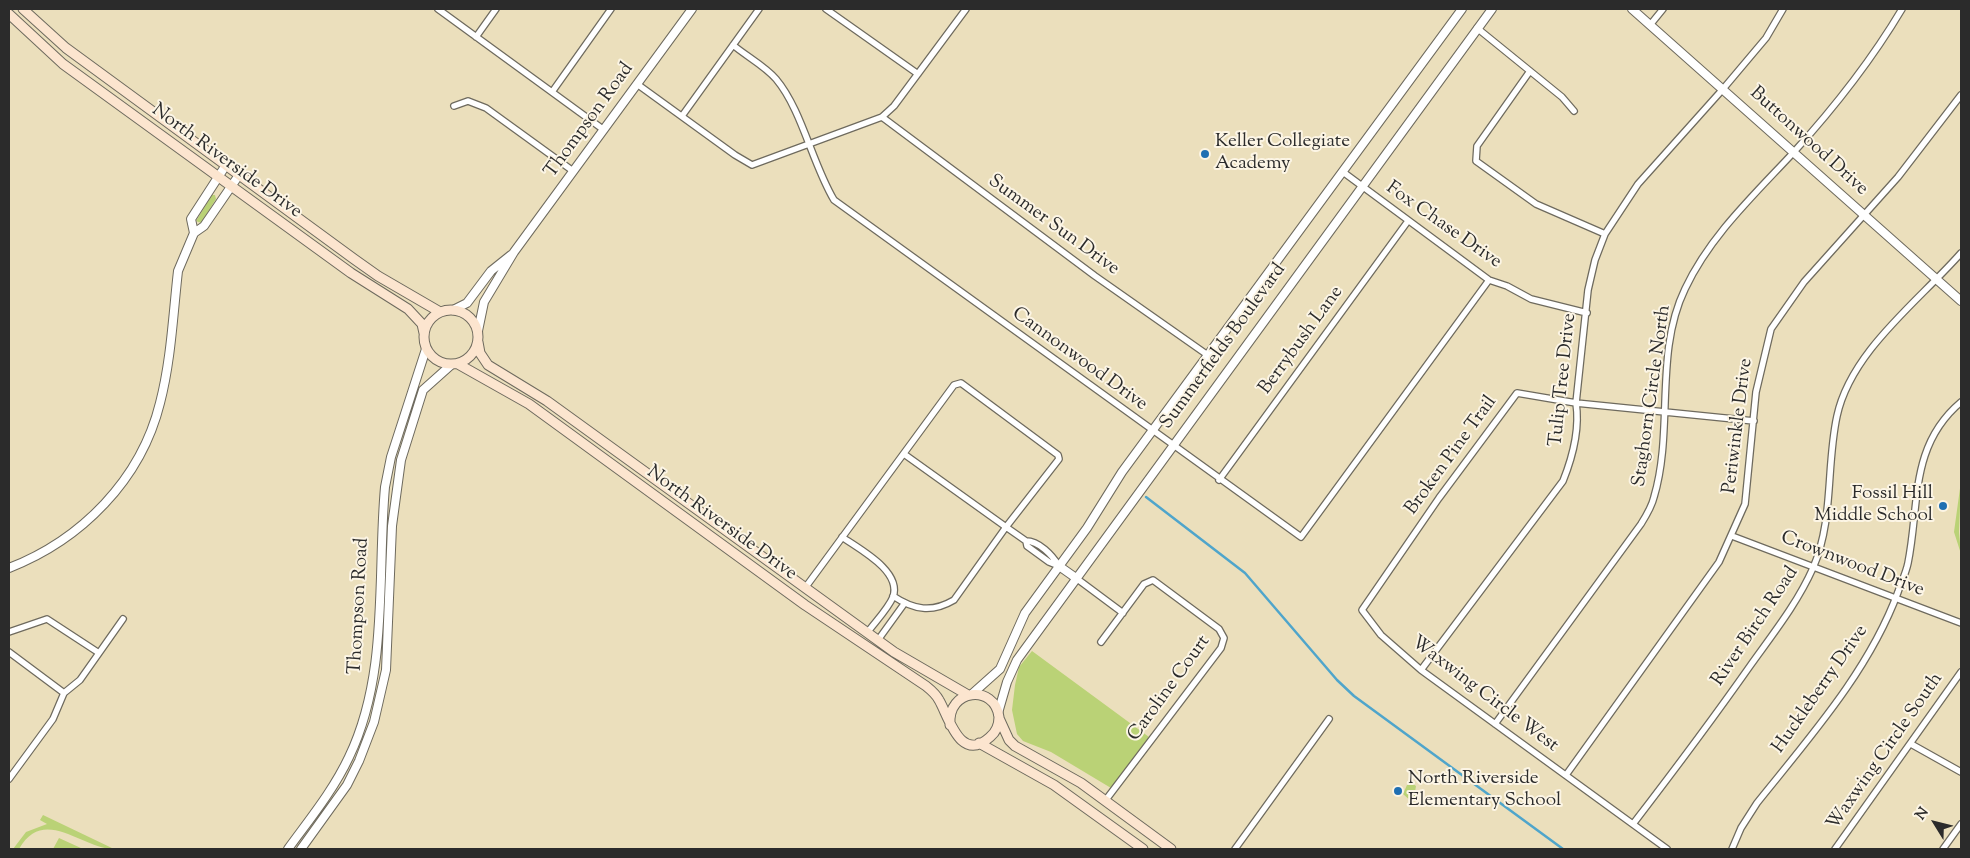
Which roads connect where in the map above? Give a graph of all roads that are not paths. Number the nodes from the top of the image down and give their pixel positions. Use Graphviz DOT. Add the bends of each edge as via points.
graph roads {
  1 [pos="22,9"];
  2 [pos="438,9"];
  3 [pos="496,9"];
  4 [pos="612,9"];
  5 [pos="692,9"];
  6 [pos="759,9"];
  7 [pos="826,9"];
  8 [pos="966,9"];
  9 [pos="1462,9"];
  10 [pos="1492,9"];
  11 [pos="1632,9"];
  12 [pos="1663,9"];
  13 [pos="1783,9"];
  14 [pos="1902,9"];
  15 [pos="9,14"];
  16 [pos="1650,25"];
  17 [pos="1477,28"];
  18 [pos="476,37"];
  19 [pos="733,45"];
  20 [pos="1530,71"];
  21 [pos="918,74"];
  22 [pos="637,84"];
  23 [pos="1723,89"];
  24 [pos="552,92"];
  25 [pos="1961,94"];
  26 [pos="454,106"];
  27 [pos="1574,112"];
  28 [pos="682,116"];
  29 [pos="882,117"];
  30 [pos="604,130"];
  31 [pos="808,146"];
  32 [pos="1794,152"];
  33 [pos="226,165"];
  34 [pos="573,171"];
  35 [pos="1343,172"];
  36 [pos="239,175"];
  37 [pos="218,176"];
  38 [pos="230,186"];
  39 [pos="1362,186"];
  40 [pos="1865,216"];
  41 [pos="1408,221"];
  42 [pos="194,233"];
  43 [pos="1605,234"];
  44 [pos="514,252"];
  45 [pos="1961,252"];
  46 [pos="1936,279"];
  47 [pos="1489,280"];
  48 [pos="1961,300"];
  49 [pos="453,310"];
  50 [pos="440,312"];
  51 [pos="1587,313"];
  52 [pos="478,331"];
  53 [pos="424,332"];
  54 [pos="478,342"];
  55 [pos="426,349"];
  56 [pos="1209,356"];
  57 [pos="454,364"];
  58 [pos="1961,402"];
  59 [pos="1576,403"];
  60 [pos="1665,412"];
  61 [pos="1754,422"];
  62 [pos="1154,432"];
  63 [pos="1172,446"];
  64 [pos="904,454"];
  65 [pos="391,457"];
  66 [pos="401,460"];
  67 [pos="1219,480"];
  68 [pos="667,488"];
  69 [pos="677,495"];
  70 [pos="659,499"];
  71 [pos="669,506"];
  72 [pos="1006,527"];
  73 [pos="1732,536"];
  74 [pos="842,537"];
  75 [pos="1059,566"];
  76 [pos="1814,567"];
  77 [pos="9,568"];
  78 [pos="1076,578"];
  79 [pos="805,588"];
  80 [pos="893,596"];
  81 [pos="1896,598"];
  82 [pos="904,604"];
  83 [pos="1362,610"];
  84 [pos="1123,613"];
  85 [pos="123,619"];
  86 [pos="1961,623"];
  87 [pos="9,632"];
  88 [pos="868,633"];
  89 [pos="878,640"];
  90 [pos="1101,642"];
  91 [pos="9,652"];
  92 [pos="99,653"];
  93 [pos="376,657"];
  94 [pos="387,660"];
  95 [pos="1421,670"];
  96 [pos="1961,672"];
  97 [pos="64,693"];
  98 [pos="970,695"];
  99 [pos="998,715"];
  100 [pos="1329,719"];
  101 [pos="1495,724"];
  102 [pos="950,725"];
  103 [pos="979,743"];
  104 [pos="1911,744"];
  105 [pos="1961,772"];
  106 [pos="1566,775"];
  107 [pos="9,779"];
  108 [pos="330,791"];
  109 [pos="338,797"];
  110 [pos="1105,801"];
  111 [pos="1633,824"];
  112 [pos="1961,824"];
  113 [pos="288,849"];
  114 [pos="301,849"];
  115 [pos="1143,849"];
  116 [pos="1171,849"];
  117 [pos="1235,849"];
  118 [pos="1667,849"];
  119 [pos="1732,849"];
  120 [pos="1835,849"];
  121 [pos="1943,849"];
  1 -- 33 [label="main road, North Riverside Drive" via="66,48"];
  2 -- 18 [label="street"];
  3 -- 18 [label="street"];
  4 -- 24 [label="street"];
  5 -- 22 [label="street, Thompson Road"];
  6 -- 19 [label="street"];
  7 -- 21 [label="street"];
  8 -- 21 [label="street"];
  9 -- 35 [label="street, Summerfields Boulevard"];
  10 -- 17 [label="street, Summerfields Boulevard"];
  11 -- 16 [label="street, Buttonwood Drive"];
  12 -- 16 [label="street"];
  13 -- 23 [label="street, Tulip Tree Drive" via="1766,38"];
  14 -- 32 [label="street, Staghorn Circle North" via="1850,88"];
  15 -- 37 [label="main road, North Riverside Drive" via="48,52"];
  16 -- 23 [label="street, Buttonwood Drive"];
  17 -- 20 [label="street"];
  17 -- 39 [label="street, Summerfields Boulevard"];
  18 -- 24 [label="street"];
  19 -- 28 [label="street"];
  19 -- 31 [label="street, Cannonwood Drive" via="774,77 790,99"];
  20 -- 27 [label="street" via="1562,97"];
  20 -- 43 [label="street" via="1477,146 1476,161 1536,204"];
  21 -- 29 [label="street"];
  22 -- 28 [label="street"];
  22 -- 30 [label="street, Thompson Road"];
  23 -- 32 [label="street, Buttonwood Drive"];
  23 -- 43 [label="street, Tulip Tree Drive" via="1638,184"];
  24 -- 30 [label="street"];
  25 -- 40 [label="street, Periwinkle Drive"];
  26 -- 34 [label="street" via="468,102 486,108"];
  28 -- 31 [label="street" via="752,165"];
  29 -- 31 [label="street"];
  29 -- 56 [label="street, Summer Sun Drive" via="1095,276"];
  30 -- 34 [label="street, Thompson Road"];
  31 -- 62 [label="street, Cannonwood Drive" via="834,200"];
  32 -- 40 [label="street, Buttonwood Drive"];
  32 -- 60 [label="street, Staghorn Circle North" via="1722,232 1701,259 1685,288 1673,329"];
  33 -- 36 [label="main road, North Riverside Drive"];
  33 -- 37 [label="street"];
  34 -- 44 [label="street, Thompson Road"];
  35 -- 39 [label="street, Fox Chase Drive"];
  35 -- 56 [label="street, Summerfields Boulevard"];
  36 -- 38 [label="street"];
  36 -- 50 [label="main road, North Riverside Drive" via="378,276"];
  37 -- 38 [label="main road, North Riverside Drive"];
  37 -- 42 [label="street" via="191,219"];
  38 -- 42 [label="street" via="204,226"];
  38 -- 53 [label="main road, North Riverside Drive" via="351,273 408,309 422,324"];
  39 -- 41 [label="street, Fox Chase Drive"];
  39 -- 63 [label="street, Summerfields Boulevard"];
  40 -- 46 [label="street, Buttonwood Drive"];
  40 -- 61 [label="street, Periwinkle Drive" via="1804,282 1771,329 1757,385"];
  41 -- 47 [label="street, Fox Chase Drive"];
  41 -- 67 [label="street, Berrybush Lane"];
  42 -- 77 [label="street" via="178,271 161,403 136,461 94,515 50,548"];
  43 -- 51 [label="street, Tulip Tree Drive" via="1593,267"];
  44 -- 49 [label="street, Thompson Road" via="491,271 468,303"];
  44 -- 52 [label="street, Thompson Road" via="484,302"];
  45 -- 46 [label="street, River Birch Road"];
  46 -- 48 [label="street, Buttonwood Drive"];
  46 -- 76 [label="street, River Birch Road" via="1875,345 1843,395 1831,454 1827,519"];
  47 -- 51 [label="street, Fox Chase Drive" via="1531,299"];
  47 -- 67 [label="street, Cannonwood Drive" via="1301,537"];
  49 -- 50 [label="main road"];
  49 -- 52 [label="main road" via="469,317"];
  50 -- 53 [label="main road" via="430,320"];
  51 -- 59 [label="street, Tulip Tree Drive"];
  52 -- 54 [label="main road, North Riverside Drive"];
  53 -- 55 [label="main road, North Riverside Drive"];
  54 -- 57 [label="main road" via="471,356"];
  54 -- 68 [label="main road, North Riverside Drive" via="480,353 488,365 535,393"];
  55 -- 57 [label="main road, North Riverside Drive" via="434,359"];
  55 -- 65 [label="street, Thompson Road"];
  56 -- 62 [label="street, Summerfields Boulevard"];
  57 -- 66 [label="street, Thompson Road" via="423,390"];
  57 -- 70 [label="main road, North Riverside Drive" via="528,404"];
  58 -- 81 [label="street, Huckleberry Drive" via="1933,435 1921,465 1908,564"];
  59 -- 60 [label="street, Broken Pine Trail"];
  59 -- 83 [label="street, Broken Pine Trail" via="1517,393"];
  59 -- 95 [label="street, Tulip Tree Drive" via="1578,415 1574,446 1563,480"];
  60 -- 61 [label="street, Broken Pine Trail"];
  60 -- 101 [label="street, Staghorn Circle North" via="1656,489 1641,524"];
  61 -- 73 [label="street, Periwinkle Drive" via="1745,504"];
  62 -- 63 [label="street, Cannonwood Drive"];
  62 -- 75 [label="street, Summerfields Boulevard" via="1122,472"];
  63 -- 67 [label="street, Cannonwood Drive"];
  63 -- 78 [label="street, Summerfields Boulevard"];
  64 -- 72 [label="street"];
  64 -- 72 [label="street" via="954,385 966,385 1058,455 1059,459"];
  64 -- 74 [label="street"];
  65 -- 66 [label="street"];
  65 -- 93 [label="street, Thompson Road" via="382,525"];
  66 -- 94 [label="street, Thompson Road" via="392,526"];
  68 -- 69 [label="main road, North Riverside Drive"];
  68 -- 70 [label="main road"];
  69 -- 71 [label="main road"];
  69 -- 79 [label="main road, North Riverside Drive"];
  70 -- 71 [label="main road, North Riverside Drive"];
  71 -- 102 [label="main road, North Riverside Drive" via="831,623 926,686 940,700"];
  72 -- 75 [label="street" via="1054,557"];
  72 -- 82 [label="street" via="954,600 930,610"];
  73 -- 76 [label="street, Crownwood Drive"];
  73 -- 106 [label="street, Periwinkle Drive" via="1719,562"];
  74 -- 79 [label="street"];
  74 -- 80 [label="street" via="881,564 889,574"];
  75 -- 78 [label="street"];
  75 -- 98 [label="street, Summerfields Boulevard" via="1025,613 1000,669"];
  76 -- 81 [label="street, Crownwood Drive"];
  76 -- 111 [label="street, River Birch Road" via="1784,618"];
  78 -- 84 [label="street"];
  78 -- 99 [label="street, Summerfields Boulevard" via="1017,660"];
  79 -- 88 [label="main road, North Riverside Drive"];
  80 -- 82 [label="street"];
  80 -- 88 [label="street"];
  81 -- 86 [label="street, Crownwood Drive"];
  81 -- 119 [label="street, Huckleberry Drive" via="1865,659 1757,803"];
  82 -- 89 [label="street"];
  83 -- 95 [label="street, Waxwing Circle West" via="1381,635"];
  84 -- 90 [label="street, Caroline Court"];
  84 -- 110 [label="street, Caroline Court" via="1144,584 1153,580 1219,629 1224,643"];
  85 -- 92 [label="street"];
  87 -- 92 [label="street" via="47,619"];
  88 -- 89 [label="main road, North Riverside Drive"];
  89 -- 98 [label="main road, North Riverside Drive"];
  91 -- 97 [label="street"];
  92 -- 97 [label="street" via="80,680"];
  93 -- 94 [label="street"];
  93 -- 108 [label="street, Thompson Road" via="361,726 350,757"];
  94 -- 109 [label="street, Thompson Road" via="372,730"];
  95 -- 101 [label="street, Waxwing Circle West"];
  96 -- 104 [label="street, Waxwing Circle South"];
  97 -- 107 [label="street" via="53,719"];
  98 -- 99 [label="main road, North Riverside Drive" via="984,696 992,701"];
  98 -- 102 [label="main road" via="961,698 951,710"];
  99 -- 103 [label="main road" via="996,730"];
  99 -- 110 [label="main road, North Riverside Drive" via="1015,746 1069,776"];
  100 -- 117 [label="street"];
  101 -- 106 [label="street, Waxwing Circle West"];
  102 -- 103 [label="main road, North Riverside Drive" via="964,742"];
  103 -- 115 [label="main road, North Riverside Drive" via="1054,785"];
  104 -- 105 [label="street"];
  104 -- 120 [label="street, Waxwing Circle South"];
  106 -- 111 [label="street, Waxwing Circle West"];
  108 -- 109 [label="street"];
  108 -- 113 [label="street, Thompson Road"];
  109 -- 114 [label="street, Thompson Road"];
  110 -- 116 [label="main road, North Riverside Drive"];
  111 -- 118 [label="street, Waxwing Circle West"];
  112 -- 121 [label="street"];
}
